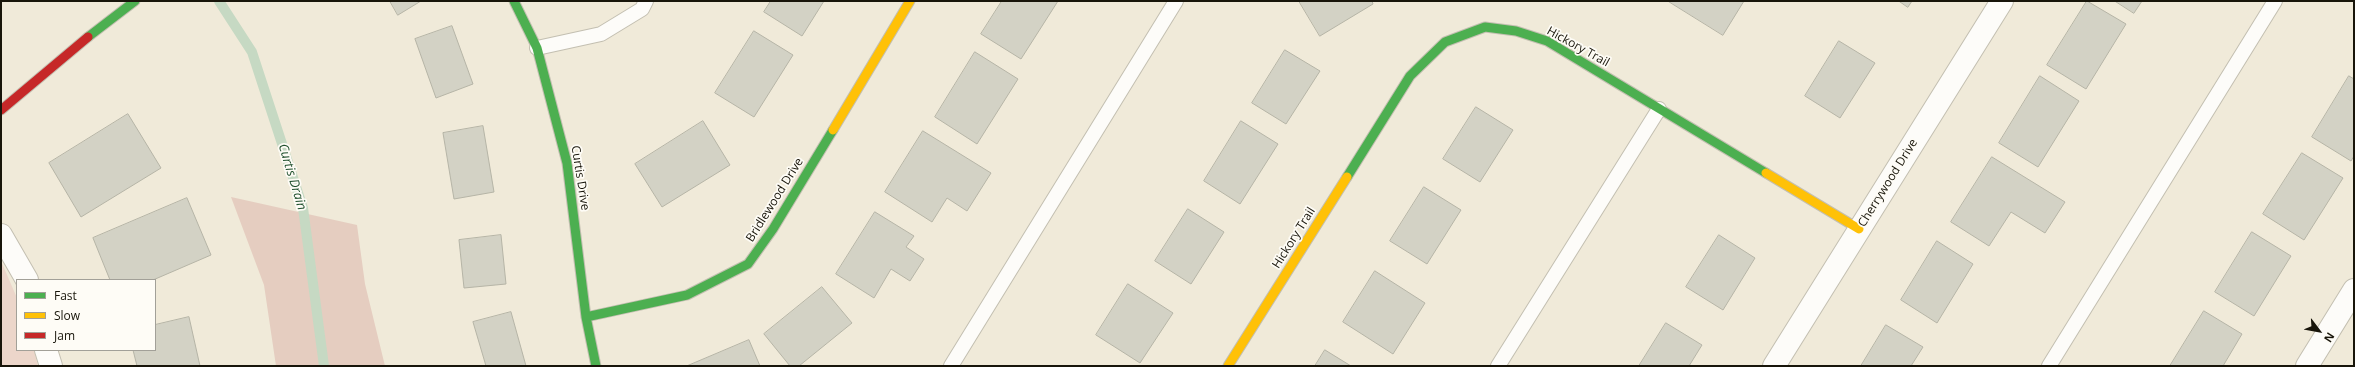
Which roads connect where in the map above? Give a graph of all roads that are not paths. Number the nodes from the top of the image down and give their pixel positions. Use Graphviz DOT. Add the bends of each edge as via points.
graph roads {
  1 [pos="135,1"];
  2 [pos="514,1"];
  3 [pos="646,1"];
  4 [pos="910,1"];
  5 [pos="1176,1"];
  6 [pos="2002,1"];
  7 [pos="2275,1"];
  8 [pos="537,48"];
  9 [pos="1659,109"];
  10 [pos="1,110"];
  11 [pos="1859,229"];
  12 [pos="1,235"];
  13 [pos="26,279"];
  14 [pos="2354,290"];
  15 [pos="586,317"];
  16 [pos="46,351"];
  17 [pos="51,366"];
  18 [pos="596,366"];
  19 [pos="951,366"];
  20 [pos="1228,366"];
  21 [pos="1498,366"];
  22 [pos="1774,366"];
  23 [pos="2049,366"];
  24 [pos="2307,366"];
  1 -- 10 [label="street" via="66,54"];
  2 -- 8 [label="street, Curtis Drive"];
  3 -- 8 [label="lane" via="642,9 601,34"];
  4 -- 15 [label="street, Bridlewood Drive" via="773,229 748,264 688,295"];
  5 -- 19 [label="lane"];
  6 -- 11 [label="street, Cherrywood Drive"];
  7 -- 23 [label="lane"];
  8 -- 15 [label="street, Curtis Drive" via="567,163"];
  9 -- 11 [label="street, Hickory Trail"];
  9 -- 20 [label="street, Hickory Trail" via="1547,41 1516,31 1485,28 1445,42 1410,76"];
  9 -- 21 [label="lane"];
  11 -- 22 [label="street, Cherrywood Drive"];
  12 -- 13 [label="street"];
  14 -- 24 [label="street"];
  15 -- 18 [label="street, Curtis Drive"];
  16 -- 17 [label="street"];
}
